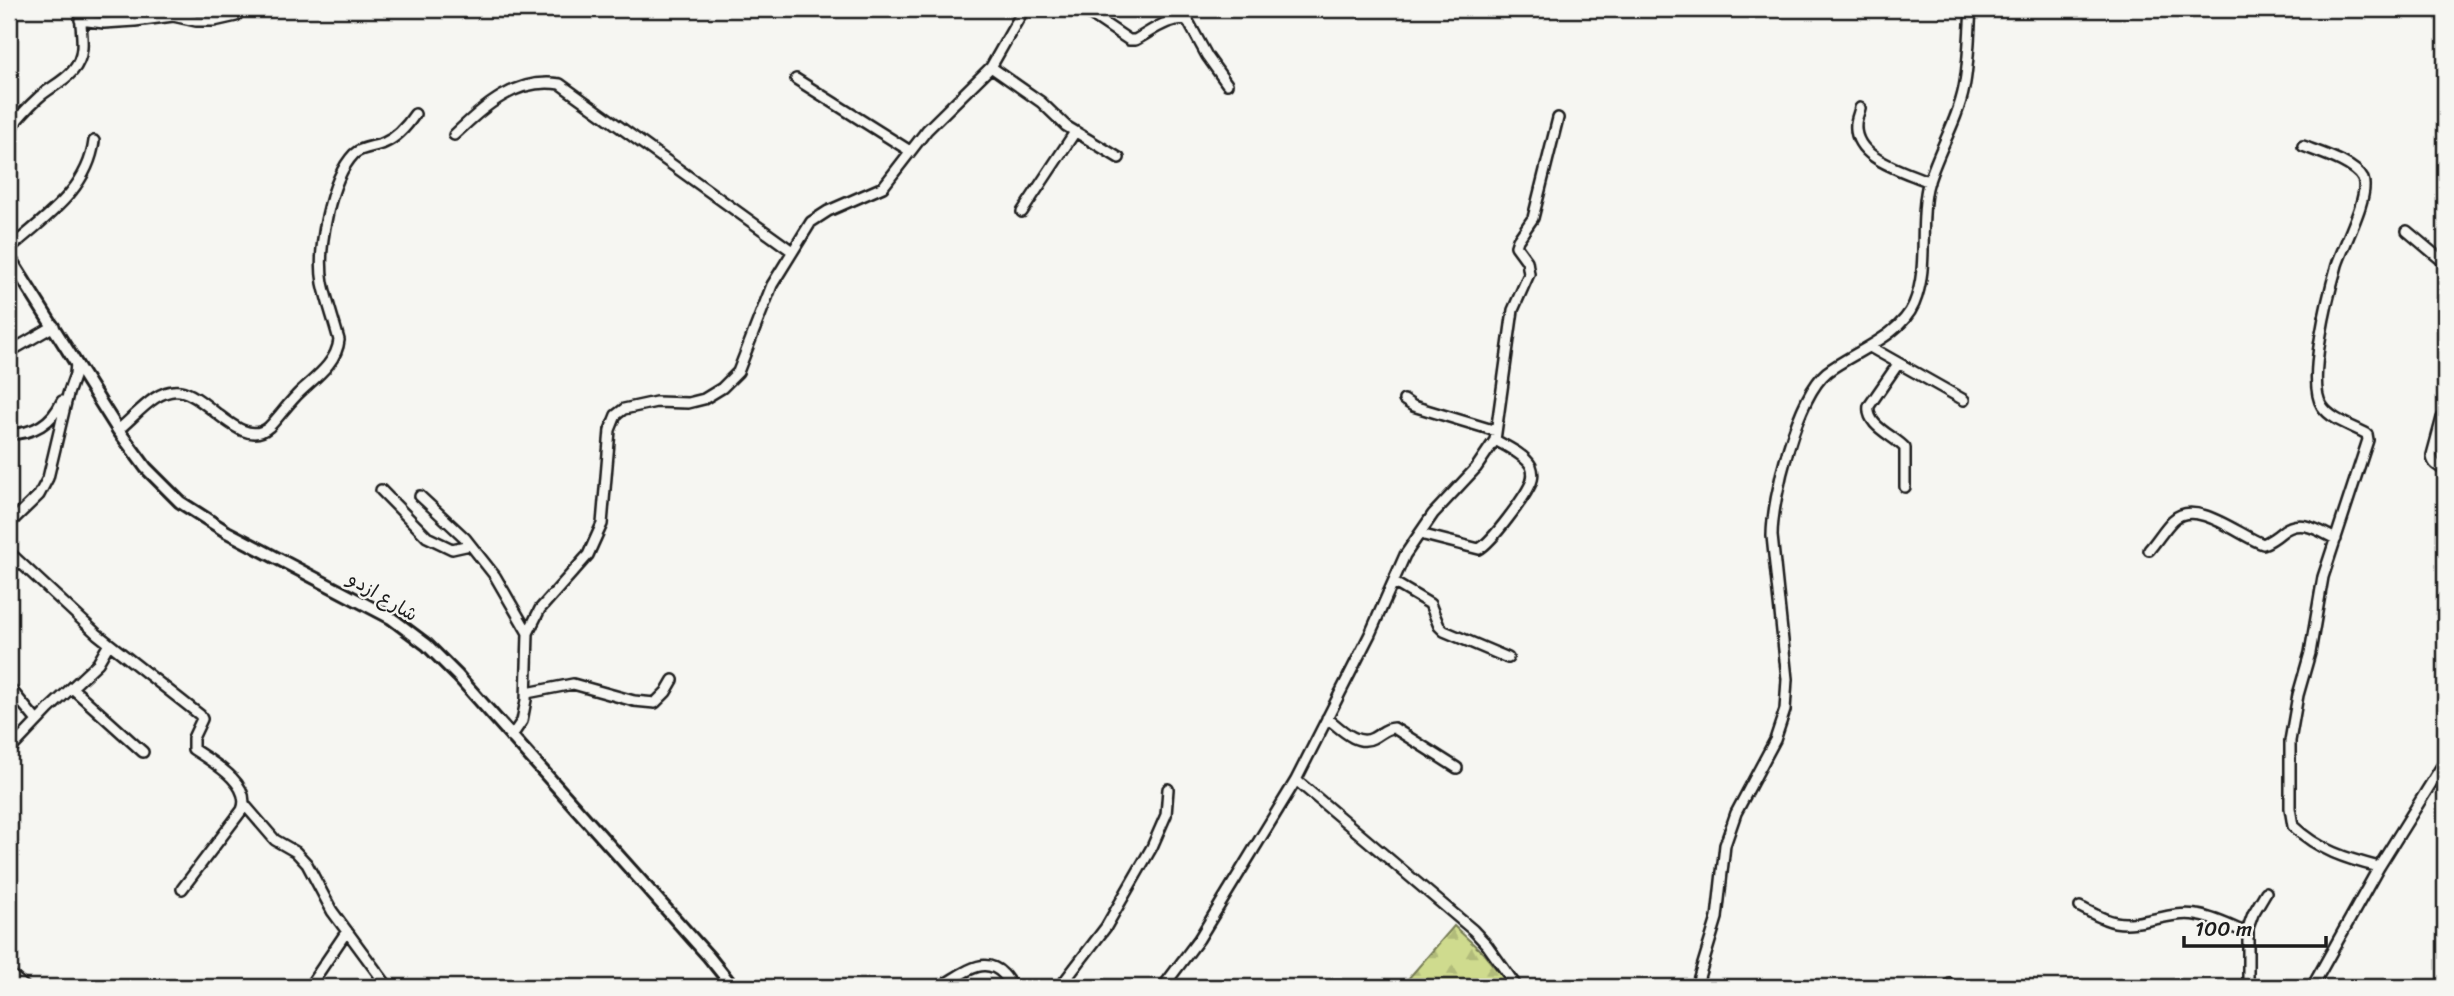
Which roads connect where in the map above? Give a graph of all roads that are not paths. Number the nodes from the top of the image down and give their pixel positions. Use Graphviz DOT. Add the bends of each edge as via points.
graph roads {
  1 [pos="79,9"];
  2 [pos="242,9"];
  3 [pos="1024,9"];
  4 [pos="1083,9"];
  5 [pos="1971,9"];
  6 [pos="80,20"];
  7 [pos="991,67"];
  8 [pos="796,79"];
  9 [pos="1227,84"];
  10 [pos="1860,108"];
  11 [pos="415,114"];
  12 [pos="1558,118"];
  13 [pos="9,130"];
  14 [pos="1075,132"];
  15 [pos="453,135"];
  16 [pos="94,141"];
  17 [pos="2303,145"];
  18 [pos="910,151"];
  19 [pos="1119,158"];
  20 [pos="1929,182"];
  21 [pos="1022,212"];
  22 [pos="2407,231"];
  23 [pos="9,249"];
  24 [pos="792,251"];
  25 [pos="9,257"];
  26 [pos="2445,262"];
  27 [pos="54,326"];
  28 [pos="1870,348"];
  29 [pos="9,352"];
  30 [pos="76,362"];
  31 [pos="1898,364"];
  32 [pos="75,374"];
  33 [pos="1404,400"];
  34 [pos="1964,400"];
  35 [pos="2442,418"];
  36 [pos="118,430"];
  37 [pos="9,434"];
  38 [pos="1495,435"];
  39 [pos="2445,470"];
  40 [pos="1905,487"];
  41 [pos="381,490"];
  42 [pos="420,496"];
  43 [pos="9,524"];
  44 [pos="1420,534"];
  45 [pos="2336,539"];
  46 [pos="470,545"];
  47 [pos="2150,550"];
  48 [pos="9,552"];
  49 [pos="1393,582"];
  50 [pos="528,633"];
  51 [pos="110,644"];
  52 [pos="1508,658"];
  53 [pos="673,680"];
  54 [pos="9,687"];
  55 [pos="72,688"];
  56 [pos="527,693"];
  57 [pos="1327,718"];
  58 [pos="37,721"];
  59 [pos="511,737"];
  60 [pos="9,751"];
  61 [pos="143,752"];
  62 [pos="2445,761"];
  63 [pos="1457,768"];
  64 [pos="1296,780"];
  65 [pos="1168,789"];
  66 [pos="244,804"];
  67 [pos="2379,867"];
  68 [pos="182,889"];
  69 [pos="2266,892"];
  70 [pos="2080,907"];
  71 [pos="347,931"];
  72 [pos="2247,933"];
  73 [pos="9,976"];
  74 [pos="25,987"];
  75 [pos="309,987"];
  76 [pos="388,987"];
  77 [pos="733,987"];
  78 [pos="939,987"];
  79 [pos="1013,987"];
  80 [pos="1060,987"];
  81 [pos="1163,987"];
  82 [pos="1517,987"];
  83 [pos="1696,987"];
  84 [pos="2248,987"];
  85 [pos="2312,987"];
  1 -- 6 [label="street"];
  2 -- 6 [label="street" via="236,16 214,21 173,16 104,23"];
  3 -- 7 [label="street"];
  4 -- 9 [label="street" via="1129,40 1174,20 1188,21"];
  5 -- 20 [label="street" via="1964,89"];
  6 -- 13 [label="street" via="78,64"];
  7 -- 14 [label="street"];
  7 -- 18 [label="street"];
  8 -- 18 [label="street"];
  10 -- 20 [label="street" via="1857,136 1864,149"];
  11 -- 36 [label="street" via="394,137 357,151 337,184 321,264 338,349 268,428 251,434 179,390 163,393"];
  12 -- 38 [label="street" via="1533,218 1518,240 1529,274 1513,310"];
  14 -- 19 [label="street"];
  14 -- 21 [label="street"];
  15 -- 24 [label="street" via="509,90 534,83 560,84"];
  16 -- 23 [label="street" via="88,169 70,195"];
  17 -- 45 [label="street" via="2348,165 2364,181 2337,265 2317,354 2322,407 2367,434 2368,440"];
  18 -- 24 [label="street" via="883,187 819,215"];
  20 -- 28 [label="street" via="1914,304 1905,319"];
  22 -- 26 [label="street"];
  24 -- 50 [label="street" via="772,285 738,372 722,388 705,399 656,401 616,415 610,430 602,524 588,555 540,609"];
  25 -- 27 [label="street, شارع ازدو"];
  27 -- 29 [label="street"];
  27 -- 30 [label="street, شارع ازدو"];
  28 -- 31 [label="street"];
  28 -- 83 [label="street" via="1824,374 1794,429 1772,517 1787,679 1784,710 1725,845 1717,918"];
  30 -- 32 [label="street"];
  30 -- 36 [label="street, شارع ازدو"];
  31 -- 34 [label="street"];
  31 -- 40 [label="street" via="1868,414 1905,448"];
  32 -- 37 [label="street" via="57,412 40,427"];
  32 -- 43 [label="street" via="48,478 39,495"];
  33 -- 38 [label="street"];
  35 -- 39 [label="street" via="2432,460"];
  36 -- 59 [label="street, شارع ازدو" via="146,468 180,502 227,532 391,618 427,645"];
  38 -- 44 [label="street" via="1476,468"];
  38 -- 44 [label="street" via="1533,470 1531,483 1487,545 1479,549"];
  41 -- 46 [label="street" via="427,537 452,549"];
  42 -- 46 [label="street"];
  44 -- 49 [label="street"];
  45 -- 47 [label="street" via="2299,524 2263,544 2191,513 2173,519"];
  45 -- 67 [label="street" via="2323,577 2290,741 2290,807 2293,826 2314,844"];
  46 -- 50 [label="street" via="495,576"];
  48 -- 51 [label="street"];
  49 -- 52 [label="street" via="1430,604 1444,631"];
  49 -- 57 [label="street"];
  50 -- 56 [label="street"];
  51 -- 55 [label="street"];
  51 -- 66 [label="street" via="200,715 193,749 237,783"];
  53 -- 56 [label="street" via="655,703 573,684"];
  54 -- 58 [label="street"];
  55 -- 58 [label="street"];
  55 -- 61 [label="street"];
  56 -- 59 [label="street" via="522,721"];
  57 -- 63 [label="street" via="1358,740 1370,740 1394,728"];
  57 -- 64 [label="street"];
  58 -- 60 [label="street"];
  59 -- 77 [label="street, شارع ازدو"];
  62 -- 67 [label="street"];
  64 -- 81 [label="street" via="1199,939"];
  64 -- 82 [label="street" via="1473,930"];
  65 -- 80 [label="street" via="1166,815 1152,847 1106,927"];
  66 -- 68 [label="street"];
  66 -- 71 [label="street" via="275,840 307,864"];
  67 -- 85 [label="street"];
  69 -- 72 [label="street"];
  70 -- 72 [label="street" via="2114,922 2195,915"];
  71 -- 75 [label="street"];
  71 -- 76 [label="street"];
  72 -- 84 [label="street"];
  73 -- 74 [label="street"];
  78 -- 79 [label="street" via="972,967 988,967 999,970"];
}
